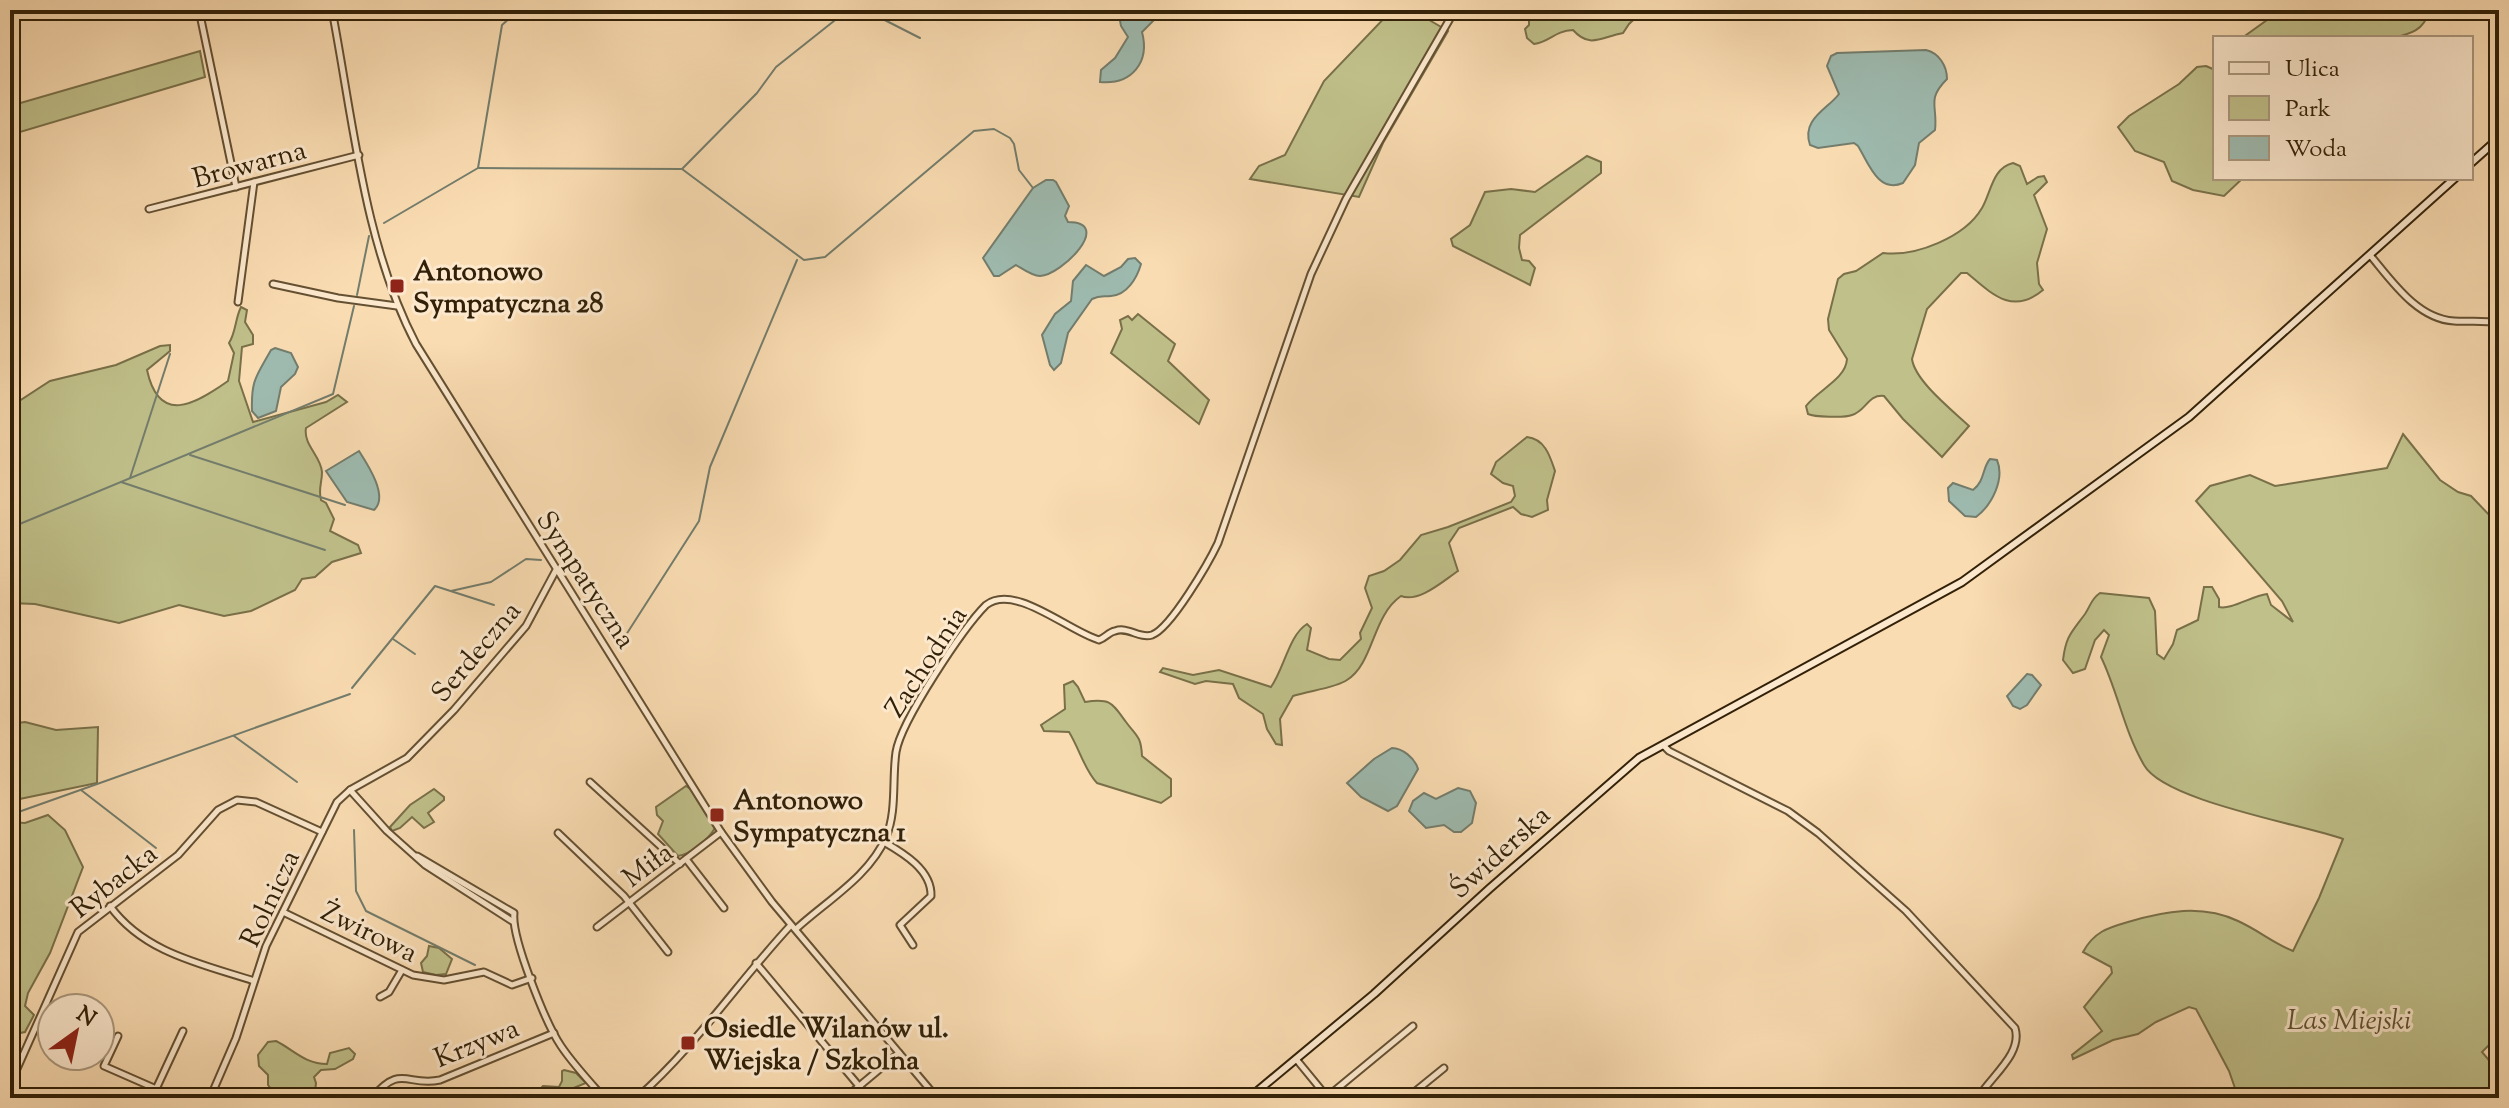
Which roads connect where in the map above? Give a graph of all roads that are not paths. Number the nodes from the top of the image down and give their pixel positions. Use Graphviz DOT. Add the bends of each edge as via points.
graph roads {
  1 [pos="199,10"];
  2 [pos="332,10"];
  3 [pos="1455,10"];
  4 [pos="2499,138"];
  5 [pos="359,155"];
  6 [pos="2473,161"];
  7 [pos="2453,180"];
  8 [pos="254,182"];
  9 [pos="236,187"];
  10 [pos="149,209"];
  11 [pos="2370,255"];
  12 [pos="273,284"];
  13 [pos="238,302"];
  14 [pos="397,306"];
  15 [pos="2499,323"];
  16 [pos="557,569"];
  17 [pos="1662,745"];
  18 [pos="413,752"];
  19 [pos="590,782"];
  20 [pos="350,790"];
  21 [pos="322,832"];
  22 [pos="721,832"];
  23 [pos="558,833"];
  24 [pos="884,842"];
  25 [pos="686,859"];
  26 [pos="680,864"];
  27 [pos="629,903"];
  28 [pos="110,906"];
  29 [pos="724,908"];
  30 [pos="283,912"];
  31 [pos="597,927"];
  32 [pos="794,927"];
  33 [pos="913,945"];
  34 [pos="668,952"];
  35 [pos="756,963"];
  36 [pos="402,970"];
  37 [pos="532,978"];
  38 [pos="254,981"];
  39 [pos="380,997"];
  40 [pos="1413,1026"];
  41 [pos="183,1031"];
  42 [pos="554,1033"];
  43 [pos="118,1036"];
  44 [pos="899,1053"];
  45 [pos="1296,1059"];
  46 [pos="1444,1068"];
  47 [pos="859,1086"];
  48 [pos="156,1089"];
  49 [pos="211,1095"];
  50 [pos="16,1098"];
  51 [pos="177,1098"];
  52 [pos="226,1098"];
  53 [pos="372,1098"];
  54 [pos="604,1098"];
  55 [pos="637,1098"];
  56 [pos="845,1098"];
  57 [pos="869,1098"];
  58 [pos="937,1098"];
  59 [pos="1249,1098"];
  60 [pos="1328,1098"];
  61 [pos="1407,1098"];
  62 [pos="1978,1098"];
  1 -- 9 [label="street"];
  2 -- 5 [label="street"];
  3 -- 24 [label="street, Zachodnia" via="1346,199 1311,274 1206,569 1165,625 1149,636 1120,630 1099,640 1016,600 997,599 986,605 903,730"];
  4 -- 6 [label="street"];
  5 -- 8 [label="street, Browarna"];
  5 -- 14 [label="street, Sympatyczna" via="376,240"];
  7 -- 11 [label="street, Świderska"];
  8 -- 9 [label="street, Browarna"];
  8 -- 13 [label="street"];
  9 -- 10 [label="street, Browarna"];
  11 -- 15 [label="street" via="2408,298 2430,313 2452,321"];
  11 -- 17 [label="street, Świderska" via="2189,417 1962,582"];
  12 -- 14 [label="street"];
  14 -- 16 [label="street, Sympatyczna" via="425,360"];
  16 -- 18 [label="street, Serdeczna" via="526,626"];
  16 -- 22 [label="street, Sympatyczna"];
  17 -- 45 [label="street, Świderska" via="1611,780"];
  17 -- 62 [label="street" via="1788,811 1818,833 1906,911 2015,1028 2011,1052"];
  18 -- 20 [label="street, Rolnicza"];
  19 -- 26 [label="street"];
  20 -- 21 [label="street, Rolnicza" via="337,802"];
  20 -- 37 [label="street" via="417,856 514,913 512,921"];
  21 -- 28 [label="street, Rybacka" via="256,802 227,803 178,855"];
  21 -- 30 [label="street, Rolnicza"];
  22 -- 25 [label="street, Miła"];
  22 -- 32 [label="street, Sympatyczna"];
  23 -- 27 [label="street"];
  24 -- 32 [label="street, Zachodnia" via="857,875"];
  24 -- 33 [label="street" via="930,883 931,896 900,925"];
  25 -- 26 [label="street, Miła"];
  25 -- 29 [label="street"];
  26 -- 27 [label="street, Miła"];
  27 -- 31 [label="street, Miła"];
  27 -- 34 [label="street"];
  28 -- 38 [label="street" via="139,936 173,955"];
  28 -- 50 [label="street, Rybacka" via="73,940 12,1080"];
  30 -- 36 [label="street, Żwirowa"];
  30 -- 38 [label="street, Rolnicza"];
  32 -- 35 [label="street, Zachodnia"];
  32 -- 44 [label="street, Sympatyczna"];
  35 -- 47 [label="street"];
  35 -- 55 [label="street, Zachodnia" via="690,1046"];
  36 -- 37 [label="street, Żwirowa" via="444,980 484,972 512,985"];
  36 -- 39 [label="street"];
  37 -- 42 [label="street"];
  38 -- 49 [label="street, Rolnicza"];
  40 -- 60 [label="street"];
  41 -- 48 [label="street"];
  42 -- 53 [label="street, Krzywa" via="440,1080 397,1078"];
  42 -- 54 [label="street"];
  43 -- 48 [label="street" via="104,1066"];
  44 -- 47 [label="street"];
  44 -- 58 [label="street, Sympatyczna"];
  45 -- 59 [label="street, Świderska"];
  45 -- 60 [label="street"];
  46 -- 61 [label="street"];
  47 -- 56 [label="street"];
  47 -- 57 [label="street"];
  48 -- 51 [label="street"];
  49 -- 52 [label="street"];
}
